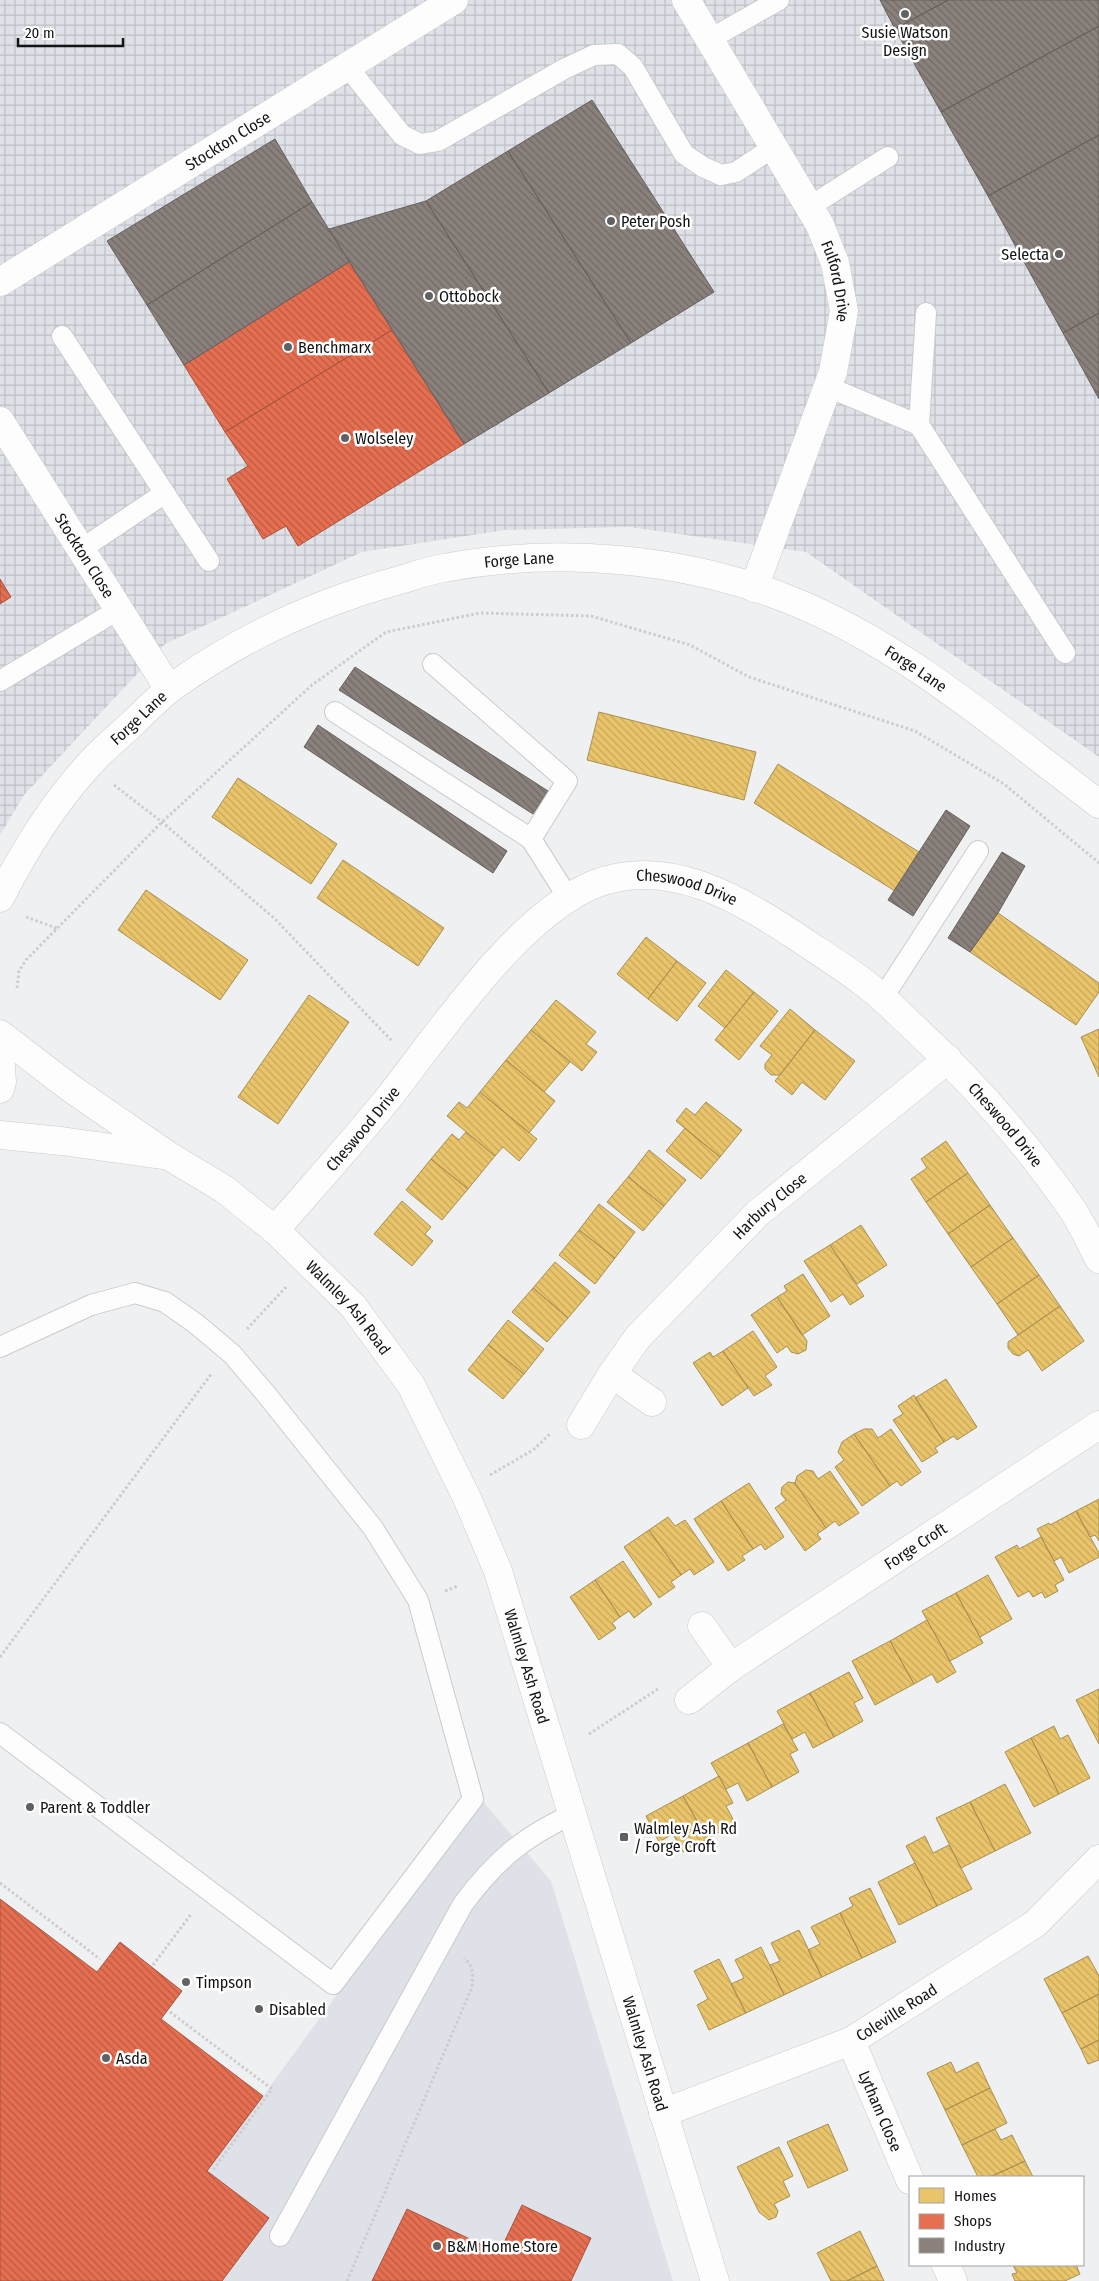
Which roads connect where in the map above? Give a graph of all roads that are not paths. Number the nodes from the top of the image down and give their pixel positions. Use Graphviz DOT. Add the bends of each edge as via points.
graph roads {
  1 [pos="454,0"];
  2 [pos="686,0"];
  3 [pos="779,0"];
  4 [pos="710,39"];
  5 [pos="347,66"];
  6 [pos="774,147"];
  7 [pos="888,157"];
  8 [pos="810,207"];
  9 [pos="0,282"];
  10 [pos="926,313"];
  11 [pos="62,336"];
  12 [pos="828,387"];
  13 [pos="0,421"];
  14 [pos="919,425"];
  15 [pos="164,493"];
  16 [pos="80,550"];
  17 [pos="209,561"];
  18 [pos="754,588"];
  19 [pos="118,610"];
  20 [pos="1065,653"];
  21 [pos="433,664"];
  22 [pos="0,681"];
  23 [pos="170,689"];
  24 [pos="335,712"];
  25 [pos="1099,804"];
  26 [pos="530,839"];
  27 [pos="978,851"];
  28 [pos="570,899"];
  29 [pos="8,906"];
  30 [pos="882,998"];
  31 [pos="0,1034"];
  32 [pos="0,1055"];
  33 [pos="948,1059"];
  34 [pos="0,1090"];
  35 [pos="0,1136"];
  36 [pos="169,1156"];
  37 [pos="274,1230"];
  38 [pos="1099,1259"];
  39 [pos="0,1347"];
  40 [pos="612,1374"];
  41 [pos="652,1402"];
  42 [pos="581,1425"];
  43 [pos="1099,1426"];
  44 [pos="702,1626"];
  45 [pos="732,1667"];
  46 [pos="689,1700"];
  47 [pos="0,1733"];
  48 [pos="571,1815"];
  49 [pos="1096,1868"];
  50 [pos="851,2042"];
  51 [pos="663,2112"];
  52 [pos="909,2178"];
  53 [pos="280,2236"];
  54 [pos="946,2266"];
  55 [pos="715,2281"];
  56 [pos="953,2281"];
  1 -- 5 [label="street, Stockton Close"];
  2 -- 4 [label="street, Fulford Drive"];
  3 -- 4 [label="lane"];
  4 -- 6 [label="street, Fulford Drive"];
  5 -- 6 [label="lane" via="402,135 420,144 438,141 594,55 618,54 633,67 684,154 703,167 721,175 736,172"];
  5 -- 9 [label="street, Stockton Close"];
  6 -- 8 [label="street, Fulford Drive"];
  7 -- 8 [label="lane"];
  8 -- 12 [label="street, Fulford Drive" via="834,264 844,311"];
  10 -- 14 [label="lane"];
  11 -- 15 [label="lane"];
  12 -- 14 [label="lane"];
  12 -- 18 [label="street, Fulford Drive"];
  13 -- 16 [label="street, Stockton Close"];
  14 -- 20 [label="lane"];
  15 -- 16 [label="lane"];
  15 -- 17 [label="lane"];
  16 -- 19 [label="street, Stockton Close"];
  18 -- 23 [label="street, Forge Lane" via="662,566 601,559 515,558 442,568 344,596 289,618 222,655"];
  18 -- 25 [label="street, Forge Lane" via="825,616 890,650"];
  19 -- 22 [label="lane"];
  19 -- 23 [label="street, Stockton Close"];
  21 -- 26 [label="lane" via="567,781"];
  23 -- 29 [label="street, Forge Lane" via="88,765 60,799 29,844"];
  24 -- 26 [label="lane"];
  26 -- 28 [label="lane"];
  27 -- 30 [label="lane"];
  28 -- 30 [label="street, Cheswood Drive" via="594,885 617,879 666,876 692,882 727,895 760,913"];
  28 -- 37 [label="street, Cheswood Drive" via="550,910 481,980 360,1132"];
  30 -- 33 [label="street, Cheswood Drive"];
  31 -- 36 [label="street, Walmley Ash Road" via="69,1087"];
  32 -- 34 [label="street"];
  33 -- 38 [label="street, Cheswood Drive" via="1011,1129 1073,1210"];
  33 -- 40 [label="street, Harbury Close" via="758,1213 638,1337"];
  35 -- 36 [label="street, Walmley Ash Road"];
  36 -- 37 [label="street, Walmley Ash Road" via="224,1189"];
  37 -- 48 [label="street, Walmley Ash Road" via="353,1306 411,1385 467,1498 498,1571"];
  39 -- 47 [label="lane" via="92,1305 136,1293 165,1302 228,1351 374,1528 418,1600 473,1799 333,1984"];
  40 -- 41 [label="street"];
  40 -- 42 [label="street, Harbury Close"];
  43 -- 45 [label="street, Forge Croft"];
  44 -- 45 [label="street"];
  45 -- 46 [label="street, Forge Croft"];
  48 -- 51 [label="street, Walmley Ash Road"];
  48 -- 53 [label="lane" via="509,1851 468,1897"];
  49 -- 50 [label="street, Coleville Road" via="1035,1924"];
  50 -- 51 [label="street, Coleville Road"];
  50 -- 52 [label="street, Lytham Close"];
  51 -- 55 [label="street, Walmley Ash Road"];
  54 -- 56 [label="street"];
}
